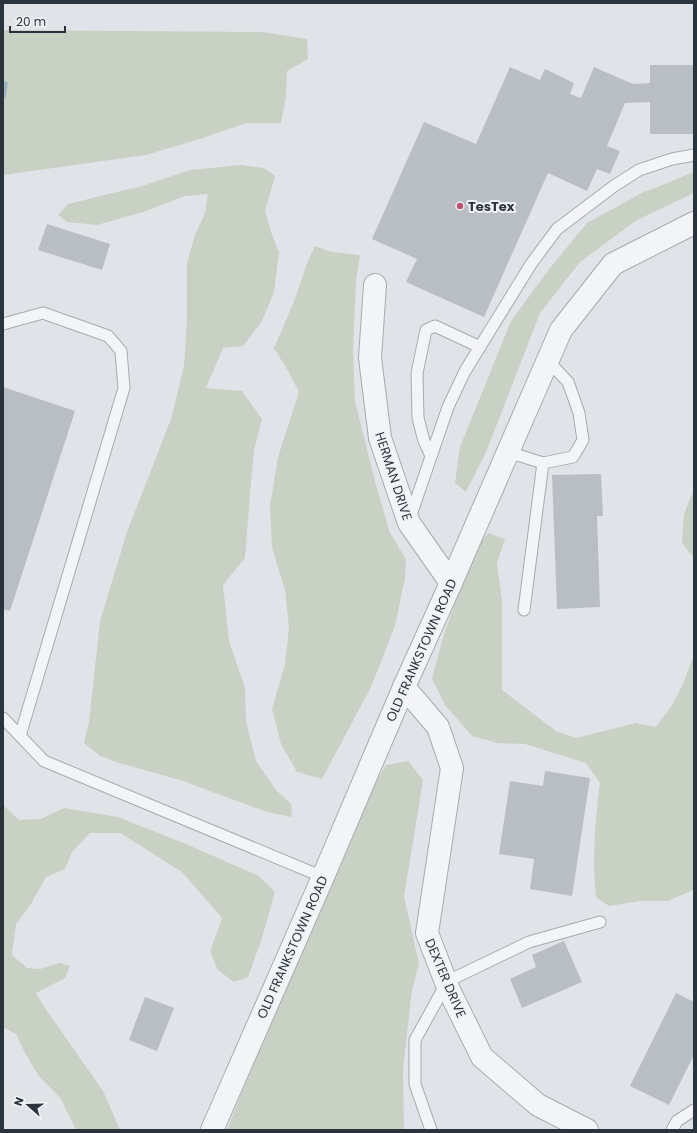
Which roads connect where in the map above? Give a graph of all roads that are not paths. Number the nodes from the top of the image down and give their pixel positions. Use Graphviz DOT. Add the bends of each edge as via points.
graph roads {
  1 [pos="694,155"];
  2 [pos="694,223"];
  3 [pos="375,284"];
  4 [pos="3,324"];
  5 [pos="480,347"];
  6 [pos="548,361"];
  7 [pos="508,452"];
  8 [pos="431,456"];
  9 [pos="543,463"];
  10 [pos="409,523"];
  11 [pos="451,582"];
  12 [pos="524,610"];
  13 [pos="404,686"];
  14 [pos="3,718"];
  15 [pos="20,736"];
  16 [pos="323,877"];
  17 [pos="600,922"];
  18 [pos="446,983"];
  19 [pos="694,1110"];
  20 [pos="212,1130"];
  21 [pos="431,1130"];
  22 [pos="587,1130"];
  23 [pos="672,1130"];
  1 -- 5 [label="lane" via="639,170 557,229 531,264"];
  2 -- 6 [label="street, OLD FRANKSTOWN ROAD" via="613,264 561,330"];
  3 -- 10 [label="street, HERMAN DRIVE" via="370,358 380,438"];
  4 -- 15 [label="lane" via="43,313 108,336 121,351 124,388"];
  5 -- 8 [label="lane" via="448,407"];
  5 -- 8 [label="lane" via="435,326 426,330 417,373 418,418"];
  6 -- 7 [label="street, OLD FRANKSTOWN ROAD"];
  6 -- 9 [label="lane" via="568,382 579,413 584,440 573,457"];
  7 -- 9 [label="lane"];
  7 -- 11 [label="street, OLD FRANKSTOWN ROAD"];
  8 -- 10 [label="lane"];
  9 -- 12 [label="lane"];
  10 -- 11 [label="street, HERMAN DRIVE"];
  11 -- 13 [label="street, OLD FRANKSTOWN ROAD"];
  13 -- 16 [label="street, OLD FRANKSTOWN ROAD"];
  13 -- 18 [label="street, DEXTER DRIVE" via="438,727 452,768 427,933"];
  14 -- 15 [label="lane"];
  15 -- 16 [label="lane" via="44,761"];
  16 -- 20 [label="street, OLD FRANKSTOWN ROAD"];
  17 -- 18 [label="lane" via="530,942"];
  18 -- 21 [label="lane" via="416,1040 415,1084"];
  18 -- 22 [label="street, DEXTER DRIVE" via="482,1057 538,1105"];
  19 -- 23 [label="lane" via="677,1121"];
}
